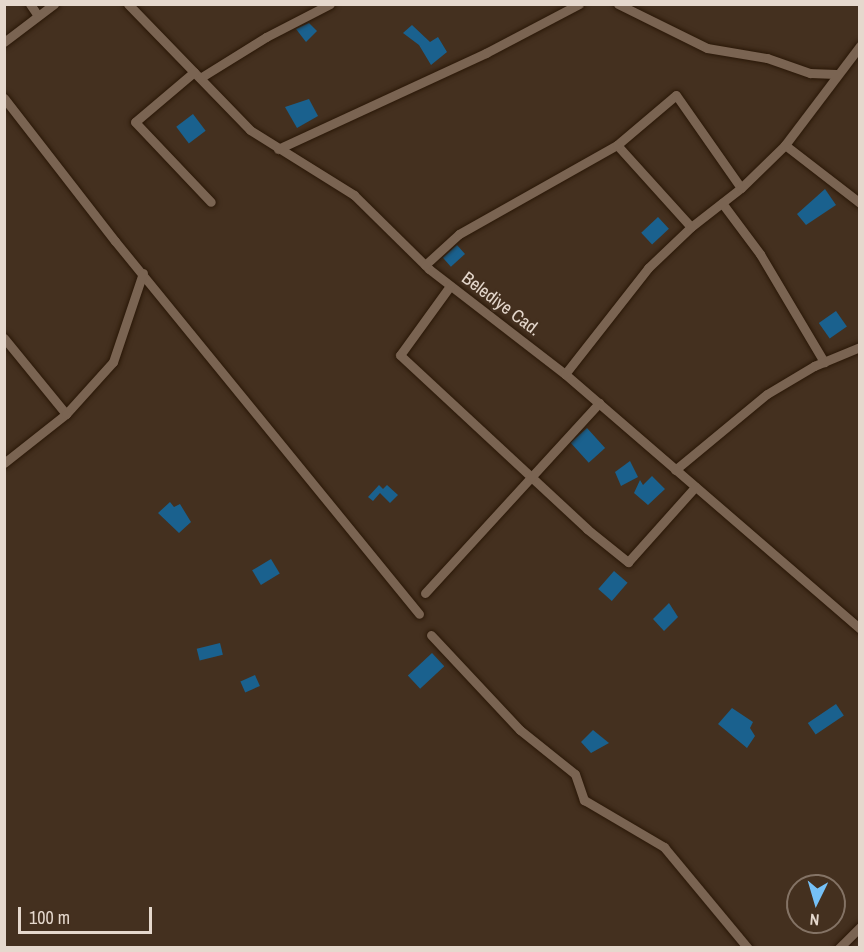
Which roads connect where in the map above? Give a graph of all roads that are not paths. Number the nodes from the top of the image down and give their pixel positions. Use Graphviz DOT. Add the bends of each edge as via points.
graph roads {
  1 [pos="30,4"];
  2 [pos="54,4"];
  3 [pos="128,4"];
  4 [pos="330,4"];
  5 [pos="579,4"];
  6 [pos="618,4"];
  7 [pos="38,16"];
  8 [pos="5,40"];
  9 [pos="860,46"];
  10 [pos="836,74"];
  11 [pos="197,75"];
  12 [pos="4,98"];
  13 [pos="785,144"];
  14 [pos="617,145"];
  15 [pos="278,149"];
  16 [pos="741,188"];
  17 [pos="211,202"];
  18 [pos="722,203"];
  19 [pos="860,203"];
  20 [pos="692,227"];
  21 [pos="425,265"];
  22 [pos="142,273"];
  23 [pos="450,286"];
  24 [pos="4,338"];
  25 [pos="860,347"];
  26 [pos="824,362"];
  27 [pos="565,374"];
  28 [pos="599,403"];
  29 [pos="66,414"];
  30 [pos="4,463"];
  31 [pos="675,470"];
  32 [pos="532,478"];
  33 [pos="694,487"];
  34 [pos="425,593"];
  35 [pos="860,612"];
  36 [pos="419,614"];
  37 [pos="850,619"];
  38 [pos="860,628"];
  39 [pos="431,635"];
  40 [pos="860,927"];
  41 [pos="748,948"];
  42 [pos="839,948"];
  1 -- 7 [label="street"];
  2 -- 7 [label="street"];
  3 -- 11 [label="street, Belediye Cad."];
  4 -- 11 [label="street"];
  5 -- 15 [label="street" via="486,53"];
  6 -- 10 [label="street" via="708,48 757,56 810,73"];
  7 -- 8 [label="street"];
  9 -- 10 [label="street"];
  10 -- 13 [label="street" via="816,108"];
  11 -- 15 [label="street, Belediye Cad." via="250,130"];
  11 -- 17 [label="street" via="135,122"];
  12 -- 22 [label="street"];
  13 -- 16 [label="street"];
  13 -- 19 [label="street"];
  14 -- 16 [label="street" via="676,95"];
  14 -- 20 [label="street"];
  14 -- 21 [label="street" via="459,234"];
  15 -- 21 [label="street, Belediye Cad." via="354,195"];
  16 -- 18 [label="street"];
  18 -- 20 [label="street"];
  18 -- 26 [label="street" via="760,254"];
  20 -- 27 [label="street" via="648,268"];
  21 -- 23 [label="street, Belediye Cad."];
  22 -- 29 [label="street" via="113,362"];
  22 -- 36 [label="street"];
  23 -- 27 [label="street, Belediye Cad."];
  23 -- 32 [label="street" via="400,355"];
  24 -- 29 [label="street"];
  25 -- 26 [label="street"];
  26 -- 31 [label="street" via="767,394"];
  27 -- 28 [label="street, Belediye Cad."];
  28 -- 31 [label="street, Belediye Cad."];
  28 -- 32 [label="street"];
  29 -- 30 [label="street"];
  31 -- 33 [label="street, Belediye Cad."];
  32 -- 33 [label="street" via="628,562"];
  32 -- 34 [label="street"];
  33 -- 37 [label="street, Belediye Cad."];
  35 -- 37 [label="street"];
  37 -- 38 [label="street, Belediye Cad."];
  39 -- 41 [label="street" via="520,730 575,774 584,800 664,847"];
  40 -- 42 [label="street"];
}
